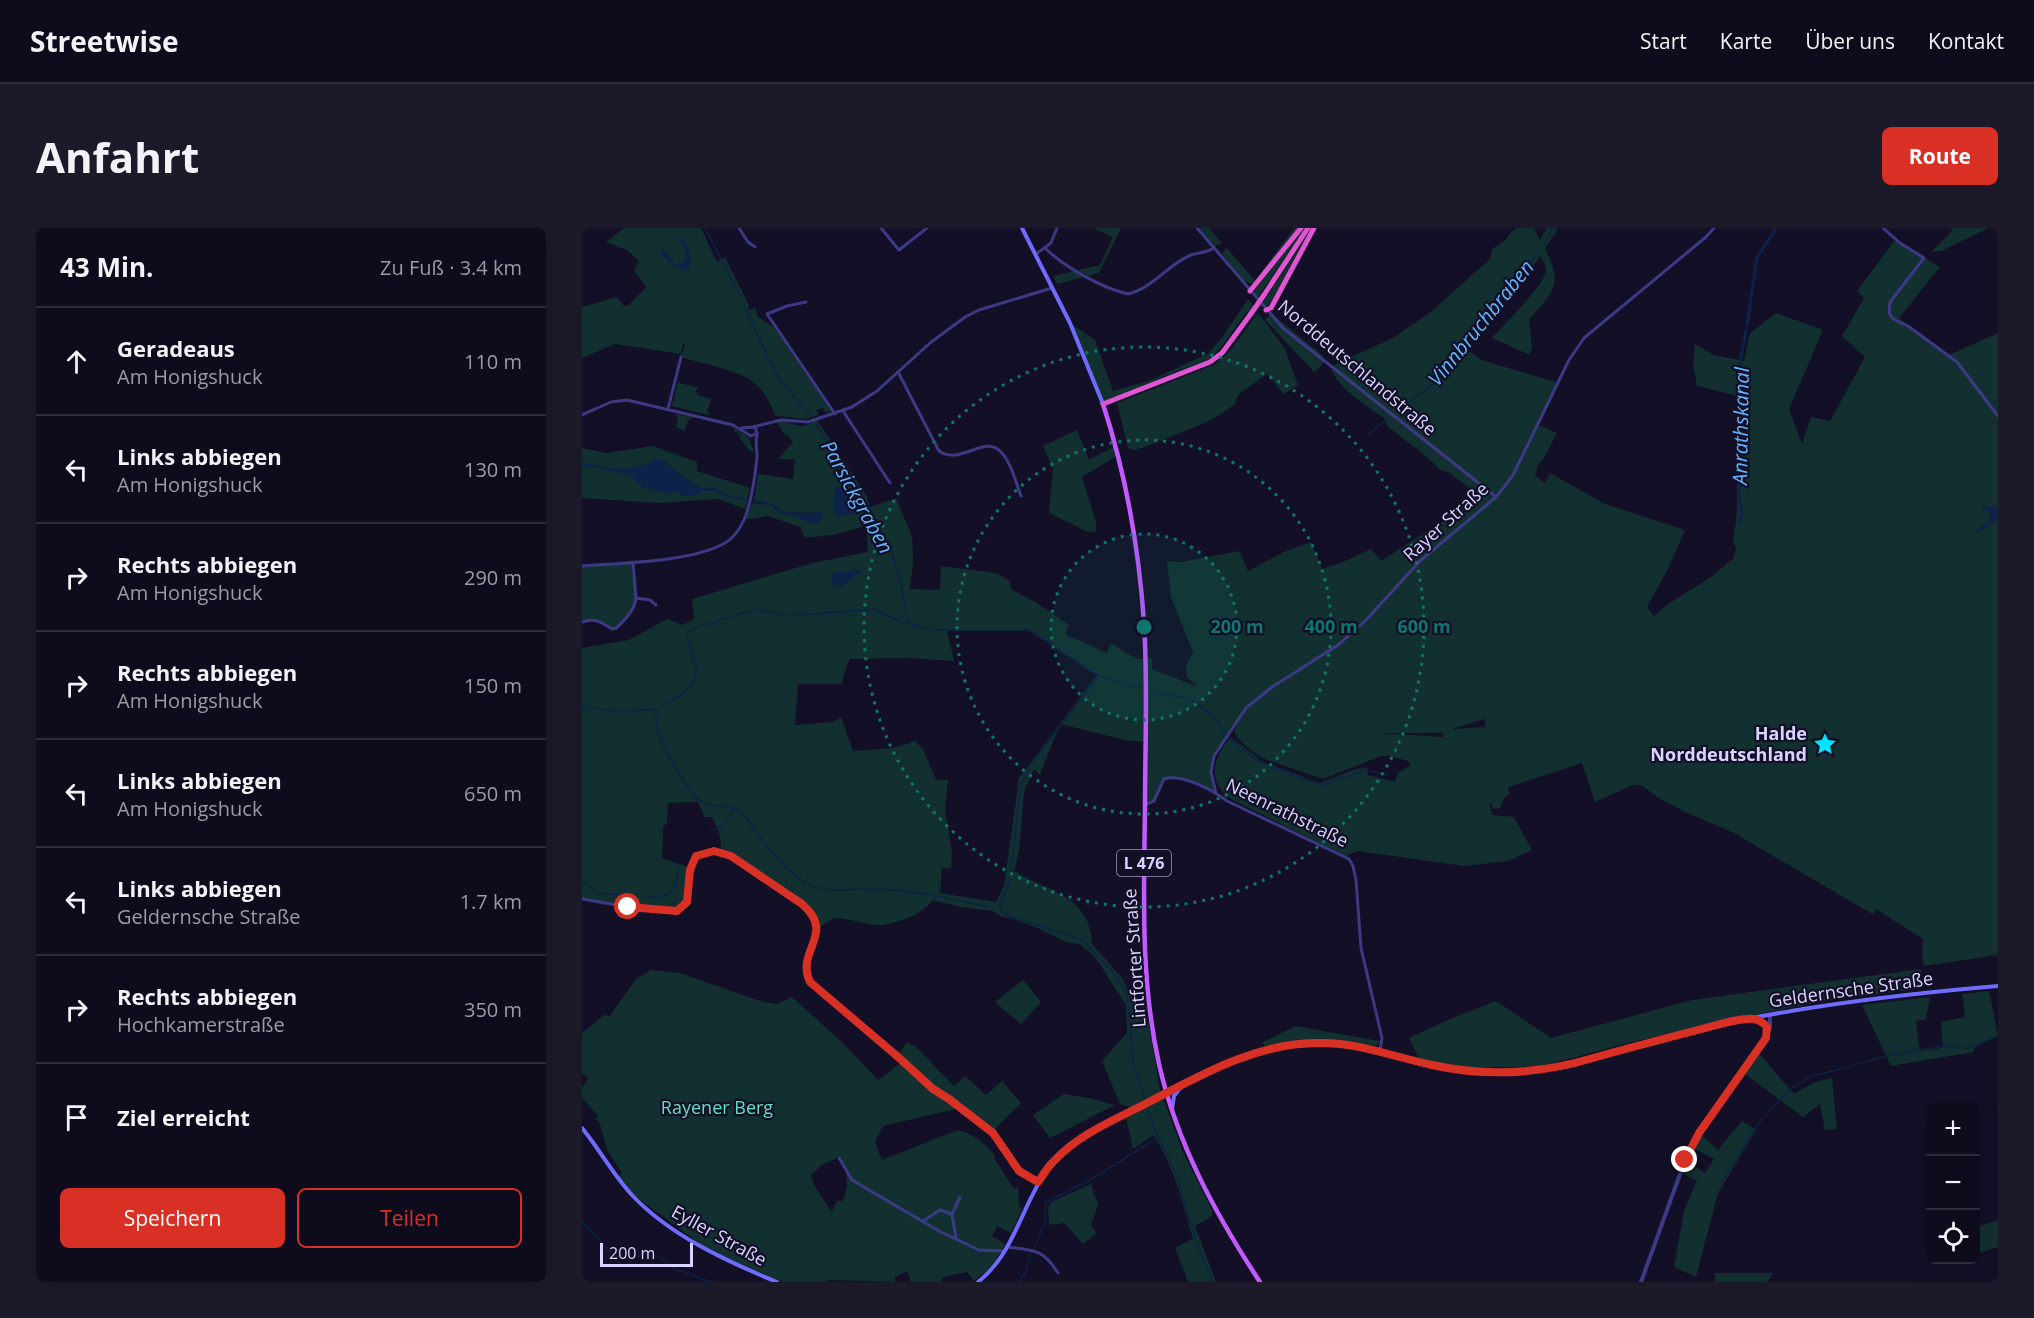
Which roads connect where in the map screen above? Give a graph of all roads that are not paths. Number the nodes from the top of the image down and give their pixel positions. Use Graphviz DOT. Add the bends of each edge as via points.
graph roads {
  1 [pos="739,228"];
  2 [pos="881,228"];
  3 [pos="927,228"];
  4 [pos="1022,228"];
  5 [pos="1057,228"];
  6 [pos="1197,228"];
  7 [pos="1301,228"];
  8 [pos="1308,228"];
  9 [pos="1314,228"];
  10 [pos="1714,228"];
  11 [pos="1883,228"];
  12 [pos="755,248"];
  13 [pos="1046,248"];
  14 [pos="1214,248"];
  15 [pos="1036,254"];
  16 [pos="1053,288"];
  17 [pos="1250,291"];
  18 [pos="806,302"];
  19 [pos="1266,310"];
  20 [pos="681,357"];
  21 [pos="898,372"];
  22 [pos="1103,404"];
  23 [pos="668,409"];
  24 [pos="843,411"];
  25 [pos="835,414"];
  26 [pos="582,415"];
  27 [pos="1998,416"];
  28 [pos="773,421"];
  29 [pos="752,427"];
  30 [pos="741,428"];
  31 [pos="757,433"];
  32 [pos="749,434"];
  33 [pos="755,443"];
  34 [pos="890,483"];
  35 [pos="1021,496"];
  36 [pos="1496,497"];
  37 [pos="633,562"];
  38 [pos="582,566"];
  39 [pos="636,598"];
  40 [pos="656,605"];
  41 [pos="582,622"];
  42 [pos="1216,793"];
  43 [pos="1145,805"];
  44 [pos="582,899"];
  45 [pos="1998,986"];
  46 [pos="1768,1015"];
  47 [pos="1748,1019"];
  48 [pos="1767,1027"];
  49 [pos="1768,1034"];
  50 [pos="1380,1050"];
  51 [pos="1182,1086"];
  52 [pos="1167,1093"];
  53 [pos="1172,1109"];
  54 [pos="582,1128"];
  55 [pos="839,1158"];
  56 [pos="1038,1182"];
  57 [pos="960,1197"];
  58 [pos="952,1214"];
  59 [pos="923,1221"];
  60 [pos="956,1238"];
  61 [pos="1006,1249"];
  62 [pos="1058,1273"];
  63 [pos="777,1282"];
  64 [pos="978,1282"];
  65 [pos="1260,1282"];
  66 [pos="1641,1282"];
  1 -- 12 [label="street"];
  2 -- 3 [label="street" via="899,250"];
  4 -- 15 [label="main road"];
  5 -- 13 [label="street"];
  6 -- 14 [label="street, Norddeutschlandstraße"];
  7 -- 17 [label="highway"];
  8 -- 22 [label="highway, bridge" via="1222,353 1210,362"];
  9 -- 19 [label="highway" via="1271,308"];
  10 -- 36 [label="street, Rayer Straße" via="1584,338 1569,360 1513,475"];
  11 -- 27 [label="street" via="1924,258 1890,302 1889,313 1957,362"];
  13 -- 14 [label="street" via="1056,259 1095,281 1128,294 1189,256"];
  13 -- 15 [label="street"];
  14 -- 17 [label="street, Norddeutschlandstraße"];
  15 -- 16 [label="main road"];
  16 -- 21 [label="street" via="965,317"];
  16 -- 22 [label="main road, L 476"];
  17 -- 19 [label="street, Norddeutschlandstraße"];
  18 -- 25 [label="street" via="766,314"];
  19 -- 36 [label="street, Norddeutschlandstraße" via="1290,335"];
  20 -- 23 [label="street"];
  21 -- 24 [label="street" via="862,402"];
  21 -- 35 [label="street" via="939,452 956,456 995,447 1006,459"];
  22 -- 43 [label="main road, Lintforter Straße / L 476" via="1134,532 1144,623"];
  23 -- 26 [label="street" via="620,400"];
  23 -- 30 [label="street"];
  24 -- 25 [label="street"];
  24 -- 34 [label="street"];
  25 -- 28 [label="street" via="802,423"];
  28 -- 29 [label="street"];
  28 -- 31 [label="street"];
  29 -- 30 [label="street"];
  29 -- 31 [label="street" via="757,428"];
  29 -- 32 [label="street"];
  30 -- 32 [label="street"];
  31 -- 32 [label="street"];
  31 -- 33 [label="street"];
  32 -- 33 [label="street"];
  33 -- 37 [label="street" via="750,501 735,534 722,545 687,556"];
  36 -- 42 [label="street, Rayer Straße" via="1437,545 1338,645 1251,702 1214,756 1211,771"];
  37 -- 38 [label="street"];
  37 -- 39 [label="street"];
  39 -- 40 [label="street"];
  39 -- 41 [label="street" via="616,628 592,620"];
  42 -- 43 [label="street, Neenrathstraße" via="1167,777 1161,781 1154,801"];
  42 -- 50 [label="street, Neenrathstraße" via="1352,862 1361,948 1382,1038"];
  43 -- 52 [label="main road, Lintforter Straße / L 476" via="1144,947 1152,1029"];
  44 -- 56 [label="street" via="677,911 687,902 690,870 696,856 714,851 731,856 812,913 818,928 808,963 810,982 921,1079 993,1133 1019,1171"];
  45 -- 46 [label="main road, Geldernsche Straße" via="1838,1002"];
  46 -- 47 [label="main road, Geldernsche Straße"];
  46 -- 48 [label="street"];
  46 -- 49 [label="street"];
  47 -- 48 [label="main road"];
  47 -- 50 [label="main road, Geldernsche Straße" via="1540,1071 1468,1071"];
  48 -- 49 [label="street"];
  49 -- 66 [label="street" via="1688,1152"];
  50 -- 51 [label="main road, Geldernsche Straße" via="1320,1043 1290,1045 1237,1059"];
  51 -- 52 [label="main road, Geldernsche Straße"];
  51 -- 53 [label="main road" via="1174,1096"];
  52 -- 53 [label="main road, Lintforter Straße / L 476"];
  52 -- 56 [label="main road, Geldernsche Straße" via="1073,1144"];
  53 -- 65 [label="main road, Lintforter Straße / L 476" via="1202,1184"];
  54 -- 63 [label="main road, Eyller Straße" via="609,1168 652,1213 710,1251"];
  55 -- 59 [label="street" via="852,1180"];
  56 -- 61 [label="main road, Geldernsche Straße"];
  57 -- 58 [label="street"];
  58 -- 59 [label="street" via="940,1210"];
  58 -- 60 [label="street"];
  59 -- 60 [label="street"];
  60 -- 61 [label="street" via="979,1250"];
  61 -- 62 [label="street" via="1037,1251 1047,1257"];
  61 -- 64 [label="main road, Geldernsche Straße"];
}
